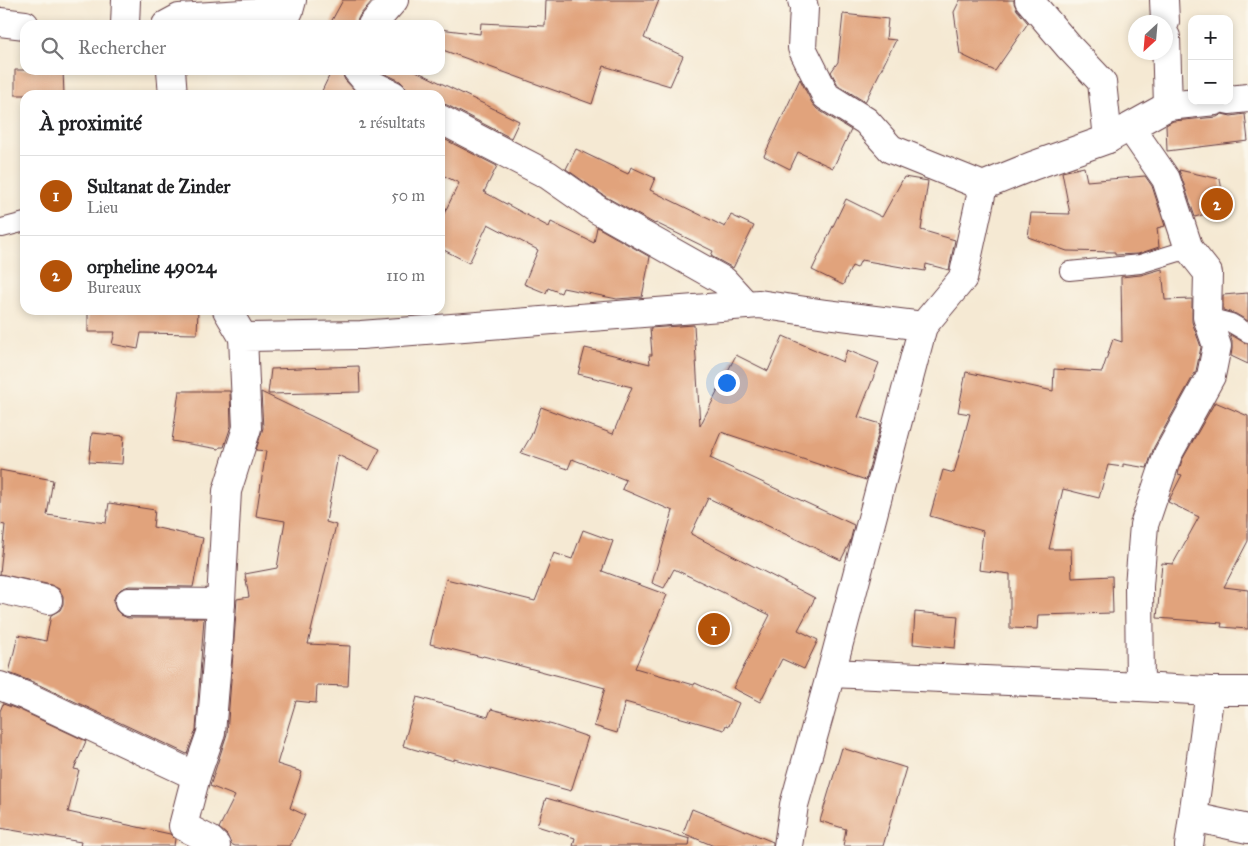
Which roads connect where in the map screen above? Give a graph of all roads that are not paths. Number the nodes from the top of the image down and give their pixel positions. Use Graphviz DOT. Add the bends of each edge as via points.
graph roads {
  1 [pos="126,0"];
  2 [pos="394,0"];
  3 [pos="802,0"];
  4 [pos="1029,0"];
  5 [pos="1164,0"];
  6 [pos="295,12"];
  7 [pos="1165,15"];
  8 [pos="125,20"];
  9 [pos="175,20"];
  10 [pos="376,20"];
  11 [pos="0,22"];
  12 [pos="20,24"];
  13 [pos="1167,60"];
  14 [pos="171,75"];
  15 [pos="361,75"];
  16 [pos="173,90"];
  17 [pos="383,90"];
  18 [pos="1248,98"];
  19 [pos="1233,100"];
  20 [pos="1188,104"];
  21 [pos="1168,106"];
  22 [pos="445,122"];
  23 [pos="1119,133"];
  24 [pos="983,186"];
  25 [pos="20,223"];
  26 [pos="2,228"];
  27 [pos="1189,249"];
  28 [pos="1069,271"];
  29 [pos="746,305"];
  30 [pos="230,315"];
  31 [pos="1207,316"];
  32 [pos="923,326"];
  33 [pos="1248,333"];
  34 [pos="243,337"];
  35 [pos="0,589"];
  36 [pos="48,600"];
  37 [pos="129,602"];
  38 [pos="221,603"];
  39 [pos="831,673"];
  40 [pos="0,686"];
  41 [pos="1140,687"];
  42 [pos="1210,691"];
  43 [pos="1248,691"];
  44 [pos="196,776"];
  45 [pos="1193,817"];
  46 [pos="1248,829"];
  47 [pos="216,846"];
  48 [pos="788,846"];
  49 [pos="1189,846"];
  1 -- 8 [label="street"];
  2 -- 10 [label="street"];
  3 -- 24 [label="street" via="802,48 826,96 866,121 891,149"];
  4 -- 23 [label="street" via="1102,82"];
  5 -- 7 [label="street"];
  6 -- 9 [label="street"];
  11 -- 12 [label="street"];
  13 -- 21 [label="street"];
  14 -- 16 [label="street"];
  15 -- 17 [label="street"];
  18 -- 19 [label="street"];
  20 -- 21 [label="street"];
  21 -- 23 [label="street"];
  22 -- 29 [label="street" via="548,175 598,210 724,282"];
  23 -- 24 [label="street"];
  23 -- 27 [label="street" via="1166,179"];
  24 -- 32 [label="street" via="963,278"];
  25 -- 26 [label="lane"];
  27 -- 28 [label="lane" via="1140,264"];
  27 -- 31 [label="street" via="1208,273"];
  29 -- 32 [label="street" via="759,304"];
  29 -- 34 [label="street" via="361,334"];
  30 -- 34 [label="street"];
  31 -- 33 [label="lane" via="1231,323"];
  31 -- 41 [label="street" via="1217,346 1211,376 1168,454 1144,525"];
  32 -- 39 [label="street"];
  34 -- 38 [label="street" via="247,428 227,491"];
  35 -- 36 [label="street"];
  37 -- 38 [label="street"];
  38 -- 44 [label="street" via="211,733"];
  39 -- 41 [label="street"];
  39 -- 48 [label="street" via="794,805"];
  40 -- 44 [label="street"];
  41 -- 42 [label="street"];
  42 -- 43 [label="street"];
  42 -- 45 [label="street"];
  44 -- 47 [label="street" via="183,826"];
  45 -- 46 [label="street"];
  45 -- 49 [label="street"];
}
